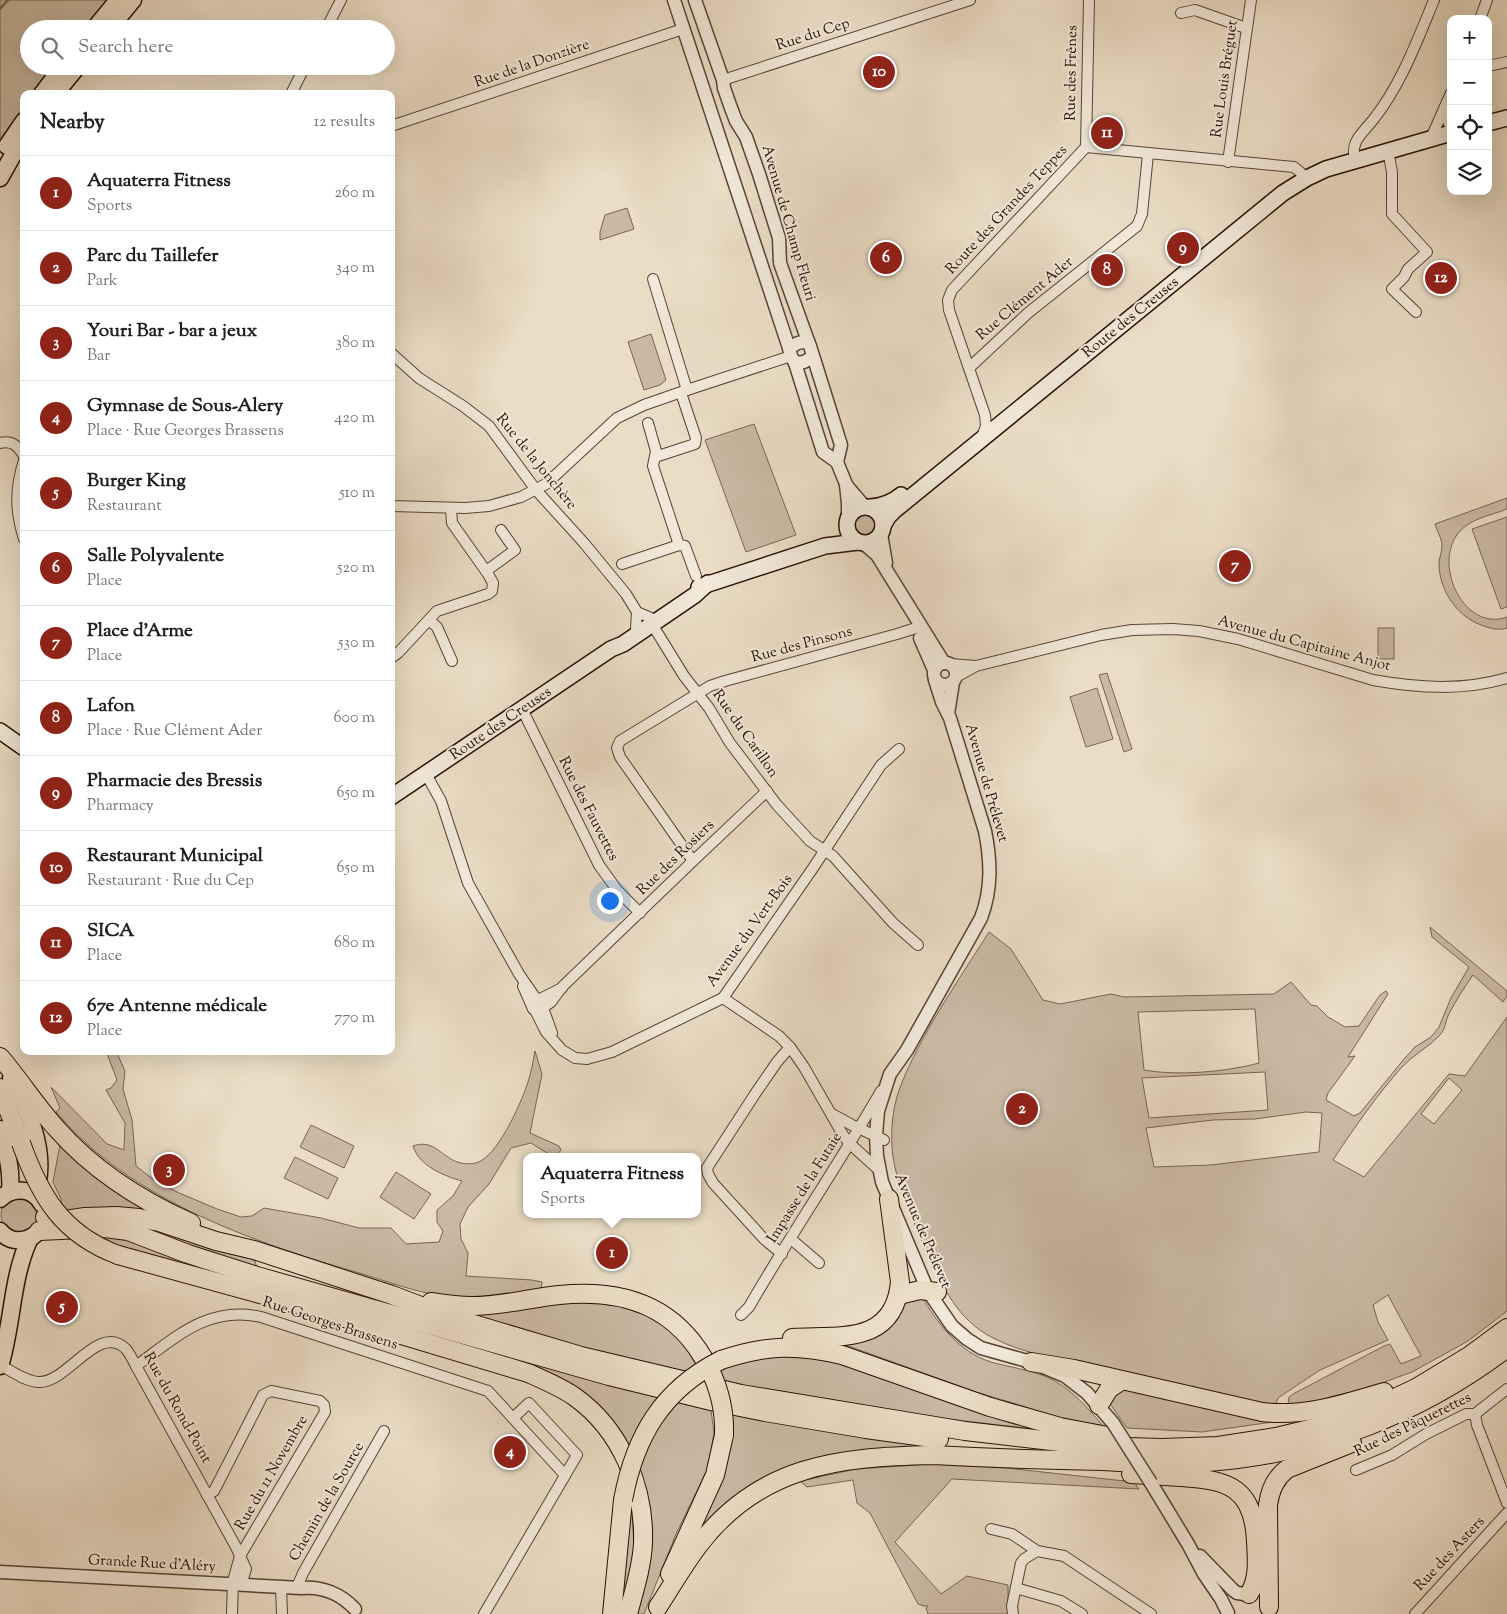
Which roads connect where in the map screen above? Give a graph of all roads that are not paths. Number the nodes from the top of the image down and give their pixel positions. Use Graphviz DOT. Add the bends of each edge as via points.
graph roads {
  1 [pos="118,0"];
  2 [pos="134,0"];
  3 [pos="341,0"];
  4 [pos="674,0"];
  5 [pos="696,0"];
  6 [pos="970,0"];
  7 [pos="1089,0"];
  8 [pos="1251,0"];
  9 [pos="1434,0"];
  10 [pos="1487,0"];
  11 [pos="1181,13"];
  12 [pos="1481,15"];
  13 [pos="101,20"];
  14 [pos="117,20"];
  15 [pos="331,20"];
  16 [pos="1246,28"];
  17 [pos="683,29"];
  18 [pos="1507,62"];
  19 [pos="1492,65"];
  20 [pos="56,75"];
  21 [pos="71,75"];
  22 [pos="300,75"];
  23 [pos="701,79"];
  24 [pos="722,80"];
  25 [pos="45,90"];
  26 [pos="58,90"];
  27 [pos="293,90"];
  28 [pos="706,94"];
  29 [pos="1447,102"];
  30 [pos="1445,107"];
  31 [pos="1507,118"];
  32 [pos="1447,119"];
  33 [pos="1492,122"];
  34 [pos="395,125"];
  35 [pos="20,126"];
  36 [pos="1447,134"];
  37 [pos="1431,138"];
  38 [pos="20,144"];
  39 [pos="1086,147"];
  40 [pos="1388,150"];
  41 [pos="1148,154"];
  42 [pos="0,156"];
  43 [pos="1355,160"];
  44 [pos="1228,162"];
  45 [pos="0,178"];
  46 [pos="1307,178"];
  47 [pos="653,279"];
  48 [pos="1416,312"];
  49 [pos="808,341"];
  50 [pos="792,356"];
  51 [pos="395,357"];
  52 [pos="812,357"];
  53 [pos="969,368"];
  54 [pos="684,392"];
  55 [pos="1025,404"];
  56 [pos="648,423"];
  57 [pos="986,426"];
  58 [pos="0,443"];
  59 [pos="971,449"];
  60 [pos="20,451"];
  61 [pos="655,457"];
  62 [pos="837,462"];
  63 [pos="20,476"];
  64 [pos="846,484"];
  65 [pos="536,490"];
  66 [pos="395,506"];
  67 [pos="867,507"];
  68 [pos="450,508"];
  69 [pos="847,524"];
  70 [pos="20,528"];
  71 [pos="502,530"];
  72 [pos="882,530"];
  73 [pos="861,542"];
  74 [pos="679,545"];
  75 [pos="825,546"];
  76 [pos="622,564"];
  77 [pos="486,571"];
  78 [pos="887,571"];
  79 [pos="702,579"];
  80 [pos="904,599"];
  81 [pos="647,618"];
  82 [pos="429,620"];
  83 [pos="916,628"];
  84 [pos="610,649"];
  85 [pos="395,654"];
  86 [pos="452,661"];
  87 [pos="976,666"];
  88 [pos="941,669"];
  89 [pos="1507,678"];
  90 [pos="954,679"];
  91 [pos="698,694"];
  92 [pos="522,709"];
  93 [pos="948,714"];
  94 [pos="0,730"];
  95 [pos="0,742"];
  96 [pos="20,745"];
  97 [pos="899,749"];
  98 [pos="20,756"];
  99 [pos="426,774"];
  100 [pos="767,791"];
  101 [pos="395,794"];
  102 [pos="824,851"];
  103 [pos="693,861"];
  104 [pos="640,913"];
  105 [pos="918,945"];
  106 [pos="723,998"];
  107 [pos="538,1005"];
  108 [pos="790,1047"];
  109 [pos="907,1050"];
  110 [pos="0,1057"];
  111 [pos="890,1074"];
  112 [pos="0,1088"];
  113 [pos="832,1113"];
  114 [pos="858,1128"];
  115 [pos="0,1129"];
  116 [pos="879,1140"];
  117 [pos="849,1144"];
  118 [pos="860,1152"];
  119 [pos="879,1170"];
  120 [pos="35,1195"];
  121 [pos="4,1196"];
  122 [pos="889,1199"];
  123 [pos="38,1229"];
  124 [pos="5,1235"];
  125 [pos="791,1239"];
  126 [pos="254,1250"];
  127 [pos="782,1254"];
  128 [pos="819,1263"];
  129 [pos="257,1276"];
  130 [pos="15,1286"];
  131 [pos="932,1292"];
  132 [pos="898,1294"];
  133 [pos="392,1295"];
  134 [pos="741,1315"];
  135 [pos="1507,1328"];
  136 [pos="1507,1348"];
  137 [pos="1031,1362"];
  138 [pos="715,1364"];
  139 [pos="0,1366"];
  140 [pos="136,1366"];
  141 [pos="513,1369"];
  142 [pos="1438,1376"];
  143 [pos="1122,1380"];
  144 [pos="1507,1389"];
  145 [pos="1428,1399"];
  146 [pos="1099,1406"];
  147 [pos="1476,1414"];
  148 [pos="514,1417"];
  149 [pos="384,1431"];
  150 [pos="1163,1456"];
  151 [pos="1007,1458"];
  152 [pos="1356,1470"];
  153 [pos="565,1475"];
  154 [pos="207,1495"];
  155 [pos="1507,1503"];
  156 [pos="1507,1514"];
  157 [pos="991,1529"];
  158 [pos="1188,1544"];
  159 [pos="1037,1551"];
  160 [pos="240,1556"];
  161 [pos="246,1569"];
  162 [pos="0,1572"];
  163 [pos="237,1585"];
  164 [pos="258,1585"];
  165 [pos="281,1586"];
  166 [pos="299,1588"];
  167 [pos="1016,1588"];
  168 [pos="1247,1594"];
  169 [pos="657,1611"];
  170 [pos="1272,1611"];
  171 [pos="360,1612"];
  172 [pos="232,1614"];
  173 [pos="282,1614"];
  174 [pos="484,1614"];
  175 [pos="612,1614"];
  176 [pos="628,1614"];
  177 [pos="1013,1614"];
  178 [pos="1082,1614"];
  179 [pos="1151,1614"];
  180 [pos="1228,1614"];
  181 [pos="1414,1614"];
  1 -- 13 [label="main road"];
  2 -- 14 [label="main road"];
  3 -- 15 [label="street"];
  4 -- 17 [label="street, Avenue de Champ Fleuri"];
  5 -- 24 [label="street, Avenue de Champ Fleuri"];
  6 -- 24 [label="street, Rue du Cep"];
  7 -- 39 [label="street, Rue des Frênes"];
  8 -- 16 [label="street, Rue Louis Bréguet"];
  9 -- 43 [label="street" via="1399,79 1354,144"];
  10 -- 12 [label="street"];
  11 -- 16 [label="street" via="1195,10"];
  16 -- 44 [label="street, Rue Louis Bréguet"];
  17 -- 23 [label="street, Avenue de Champ Fleuri"];
  17 -- 34 [label="street, Rue de la Donzière"];
  18 -- 19 [label="street"];
  20 -- 25 [label="main road"];
  21 -- 26 [label="main road"];
  22 -- 27 [label="street"];
  23 -- 24 [label="street" via="709,74"];
  23 -- 28 [label="street, Avenue de Champ Fleuri"];
  24 -- 28 [label="street" via="716,93"];
  24 -- 49 [label="street, Avenue de Champ Fleuri" via="759,174 779,238 780,263"];
  28 -- 50 [label="street, Avenue de Champ Fleuri"];
  29 -- 30 [label="street"];
  30 -- 32 [label="street"];
  30 -- 37 [label="street"];
  31 -- 33 [label="main road"];
  35 -- 42 [label="main road"];
  36 -- 37 [label="main road, Route des Creuses"];
  37 -- 40 [label="main road, Route des Creuses"];
  38 -- 45 [label="main road"];
  39 -- 41 [label="street, Route des Grandes Teppes"];
  39 -- 53 [label="street, Route des Grandes Teppes" via="952,290 949,310"];
  40 -- 43 [label="main road, Route des Creuses"];
  40 -- 48 [label="street" via="1392,172 1392,214 1427,252 1392,289"];
  41 -- 44 [label="street, Route des Grandes Teppes"];
  41 -- 53 [label="street, Rue Clément Ader" via="1142,214 1137,226 1028,313"];
  43 -- 46 [label="main road, Route des Creuses"];
  44 -- 46 [label="street, Route des Grandes Teppes" via="1294,167"];
  46 -- 55 [label="main road, Route des Creuses" via="1283,193"];
  47 -- 54 [label="street"];
  49 -- 50 [label="street" via="798,343"];
  49 -- 52 [label="street, Avenue de Champ Fleuri"];
  50 -- 52 [label="street" via="804,362"];
  50 -- 54 [label="street"];
  50 -- 62 [label="street, Avenue de Champ Fleuri" via="823,452"];
  51 -- 65 [label="street, Rue de la Jonchère" via="419,378 489,426"];
  52 -- 62 [label="street, Avenue de Champ Fleuri" via="841,445"];
  53 -- 57 [label="street, Route des Grandes Teppes"];
  54 -- 61 [label="street" via="695,444"];
  54 -- 65 [label="street" via="617,418"];
  55 -- 57 [label="main road, Route des Creuses"];
  55 -- 59 [label="main road, Route des Creuses"];
  56 -- 61 [label="street"];
  57 -- 59 [label="street" via="984,435"];
  57 -- 67 [label="main road, Route des Creuses" via="897,499"];
  58 -- 60 [label="street" via="14,444"];
  59 -- 72 [label="main road, Route des Creuses" via="895,510"];
  61 -- 74 [label="street" via="653,466"];
  62 -- 64 [label="street, Avenue de Champ Fleuri"];
  63 -- 70 [label="street" via="16,491"];
  64 -- 67 [label="street, Avenue de Champ Fleuri"];
  64 -- 69 [label="street, Avenue de Champ Fleuri"];
  65 -- 68 [label="street" via="489,506"];
  65 -- 81 [label="street, Rue de la Jonchère"];
  66 -- 68 [label="street"];
  67 -- 69 [label="main road" via="854,510"];
  67 -- 72 [label="main road" via="880,514"];
  68 -- 77 [label="street" via="452,523"];
  69 -- 73 [label="main road" via="851,536"];
  69 -- 75 [label="main road, Route des Creuses"];
  71 -- 77 [label="street" via="516,550"];
  72 -- 73 [label="main road" via="871,542"];
  72 -- 78 [label="street, Avenue de Prélevet"];
  73 -- 75 [label="main road, Route des Creuses"];
  73 -- 78 [label="street, Avenue de Prélevet" via="878,555"];
  74 -- 76 [label="street"];
  74 -- 79 [label="street" via="685,546"];
  75 -- 79 [label="main road, Route des Creuses"];
  77 -- 82 [label="street" via="493,583 492,591 437,610"];
  78 -- 80 [label="street, Avenue de Prélevet"];
  79 -- 81 [label="main road, Route des Creuses" via="695,595"];
  80 -- 83 [label="street, Avenue de Prélevet"];
  80 -- 88 [label="street, Avenue de Prélevet"];
  81 -- 84 [label="main road, Route des Creuses"];
  81 -- 84 [label="main road, Route des Creuses" via="623,644"];
  81 -- 91 [label="street, Rue du Carillon"];
  82 -- 85 [label="street"];
  82 -- 86 [label="street" via="437,627"];
  83 -- 88 [label="street, Avenue de Prélevet"];
  83 -- 91 [label="street, Rue des Pinsons" via="725,681"];
  84 -- 92 [label="main road, Route des Creuses"];
  87 -- 88 [label="street, Avenue du Capitaine Anjot"];
  87 -- 89 [label="street, Avenue du Capitaine Anjot" via="1101,635 1160,628 1238,639 1392,684 1450,687"];
  87 -- 90 [label="street, Avenue du Capitaine Anjot"];
  88 -- 90 [label="street" via="955,670"];
  88 -- 90 [label="street" via="944,685"];
  88 -- 93 [label="street, Avenue de Prélevet" via="942,702"];
  90 -- 93 [label="street, Avenue de Prélevet"];
  91 -- 100 [label="street, Rue du Carillon"];
  91 -- 103 [label="street, Rue des Pinsons" via="625,737 617,748 620,757"];
  92 -- 99 [label="main road, Route des Creuses"];
  92 -- 104 [label="street, Rue des Fauvettes" via="599,865"];
  93 -- 109 [label="street, Avenue de Prélevet" via="985,831 990,875 981,918"];
  94 -- 96 [label="main road"];
  95 -- 98 [label="main road"];
  97 -- 102 [label="street" via="881,766"];
  99 -- 101 [label="main road, Route des Creuses"];
  99 -- 107 [label="street, Avenue du Vert-Bois" via="441,801 468,883"];
  100 -- 102 [label="street, Rue du Carillon" via="810,841"];
  100 -- 103 [label="street, Rue des Rosiers"];
  102 -- 105 [label="street, Rue du Carillon" via="833,856 893,923"];
  102 -- 106 [label="street, Avenue du Vert-Bois"];
  103 -- 104 [label="street, Rue des Rosiers"];
  104 -- 107 [label="street, Rue des Rosiers" via="562,987"];
  106 -- 107 [label="street, Avenue du Vert-Bois" via="594,1058 576,1058 562,1050 554,1041"];
  106 -- 108 [label="street"];
  108 -- 113 [label="street"];
  108 -- 127 [label="street" via="707,1168 709,1178 719,1190"];
  109 -- 111 [label="street, Avenue de Prélevet"];
  109 -- 116 [label="street, Avenue de Prélevet"];
  110 -- 120 [label="main road" via="23,1103 36,1141 40,1169"];
  110 -- 126 [label="highway" via="55,1127 100,1169 163,1209"];
  111 -- 114 [label="street, Impasse de la Futaie"];
  111 -- 116 [label="street, Avenue de Prélevet" via="878,1111"];
  112 -- 141 [label="highway, bridge" via="37,1184 58,1214 91,1242 118,1255 311,1308"];
  113 -- 114 [label="street"];
  113 -- 117 [label="street"];
  114 -- 116 [label="street"];
  114 -- 117 [label="street, Impasse de la Futaie"];
  115 -- 121 [label="main road" via="11,1179"];
  116 -- 118 [label="street"];
  116 -- 119 [label="street, Avenue de Prélevet"];
  116 -- 131 [label="street, Avenue de Prélevet"];
  117 -- 118 [label="street"];
  117 -- 125 [label="street, Impasse de la Futaie"];
  118 -- 119 [label="street"];
  119 -- 122 [label="street, Avenue de Prélevet"];
  120 -- 121 [label="main road" via="19,1190"];
  120 -- 123 [label="main road" via="44,1208"];
  122 -- 131 [label="street, Avenue de Prélevet"];
  122 -- 132 [label="highway" via="899,1268"];
  123 -- 124 [label="main road" via="17,1240"];
  123 -- 126 [label="highway" via="84,1217 139,1218"];
  123 -- 129 [label="highway" via="128,1231"];
  123 -- 130 [label="main road" via="22,1257"];
  124 -- 130 [label="main road"];
  125 -- 127 [label="street, Impasse de la Futaie"];
  125 -- 128 [label="street"];
  126 -- 133 [label="highway"];
  127 -- 134 [label="street, Impasse de la Futaie"];
  129 -- 141 [label="highway"];
  129 -- 150 [label="highway" via="563,1364 715,1402 816,1421 1092,1457"];
  130 -- 139 [label="main road"];
  131 -- 132 [label="highway" via="920,1290"];
  131 -- 137 [label="street, Avenue de Prélevet" via="966,1328 1012,1357"];
  132 -- 138 [label="highway" via="895,1304 880,1323 860,1334 780,1339 756,1345"];
  133 -- 138 [label="highway" via="473,1306 558,1295 610,1294 654,1308 668,1317"];
  133 -- 150 [label="highway" via="450,1317 581,1356 741,1394 965,1431"];
  135 -- 142 [label="highway"];
  136 -- 145 [label="highway"];
  137 -- 143 [label="highway"];
  137 -- 146 [label="street, Avenue de Prélevet" via="1075,1383"];
  138 -- 150 [label="highway" via="771,1347 822,1350 990,1407"];
  138 -- 169 [label="highway, bridge" via="723,1406 724,1435 715,1475 676,1558"];
  138 -- 175 [label="highway, bridge" via="684,1383 666,1401 638,1445 626,1485"];
  139 -- 140 [label="street, Rue du Rond-Point" via="29,1380 50,1380 95,1345 104,1343 123,1347"];
  140 -- 148 [label="street, Rue Georges Brassens" via="197,1323 219,1316 249,1314 488,1390"];
  140 -- 154 [label="street, Rue du Rond-Point"];
  141 -- 176 [label="highway" via="555,1385 576,1398 606,1428 628,1463 643,1520 643,1545"];
  142 -- 143 [label="highway" via="1326,1409 1285,1414 1262,1412"];
  142 -- 150 [label="highway" via="1378,1406 1322,1426 1294,1434 1201,1447"];
  143 -- 146 [label="highway" via="1109,1389"];
  144 -- 147 [label="street, Rue des Pâquerettes"];
  145 -- 150 [label="highway" via="1362,1429 1268,1455 1190,1464"];
  145 -- 170 [label="highway" via="1368,1435 1292,1467 1277,1479 1268,1505"];
  146 -- 158 [label="street, Avenue de Prélevet, bridge"];
  147 -- 152 [label="street, Rue des Pâquerettes" via="1466,1414"];
  147 -- 155 [label="street" via="1477,1426"];
  148 -- 153 [label="street, Rue Georges Brassens"];
  148 -- 153 [label="street" via="529,1403 577,1455"];
  149 -- 166 [label="street, Chemin de la Source" via="303,1573"];
  150 -- 151 [label="highway"];
  151 -- 168 [label="highway" via="1107,1472 1205,1479 1229,1486 1243,1497 1254,1519 1256,1572 1253,1587"];
  151 -- 169 [label="highway" via="933,1455 858,1458 817,1466 787,1477 751,1496 718,1523 698,1546"];
  153 -- 174 [label="street"];
  154 -- 160 [label="street, Rue du Rond-Point"];
  154 -- 160 [label="street, Rue du 11 Novembre" via="214,1491 263,1394 271,1391 320,1401 324,1405 325,1412"];
  156 -- 181 [label="street, Rue des Asters"];
  157 -- 159 [label="street" via="1012,1534"];
  158 -- 168 [label="street, Avenue de Prélevet" via="1232,1590"];
  158 -- 180 [label="street, Avenue de Prélevet"];
  159 -- 167 [label="street" via="1021,1563"];
  159 -- 179 [label="street" via="1064,1556"];
  160 -- 161 [label="street, Rue du Rond-Point"];
  160 -- 163 [label="street" via="234,1574"];
  161 -- 163 [label="street"];
  161 -- 164 [label="street, Rue du Rond-Point"];
  162 -- 163 [label="street, Grande Rue d'Aléry"];
  163 -- 164 [label="street, Grande Rue d'Aléry"];
  163 -- 172 [label="street"];
  164 -- 165 [label="street, Grande Rue d'Aléry"];
  165 -- 166 [label="street, Grande Rue d'Aléry"];
  165 -- 173 [label="street"];
  166 -- 171 [label="street, Grande Rue d'Aléry"];
  167 -- 177 [label="street"];
  167 -- 178 [label="street" via="1061,1601"];
  168 -- 170 [label="street, Avenue de Prélevet" via="1261,1598"];
  168 -- 180 [label="street" via="1232,1603"];
}
